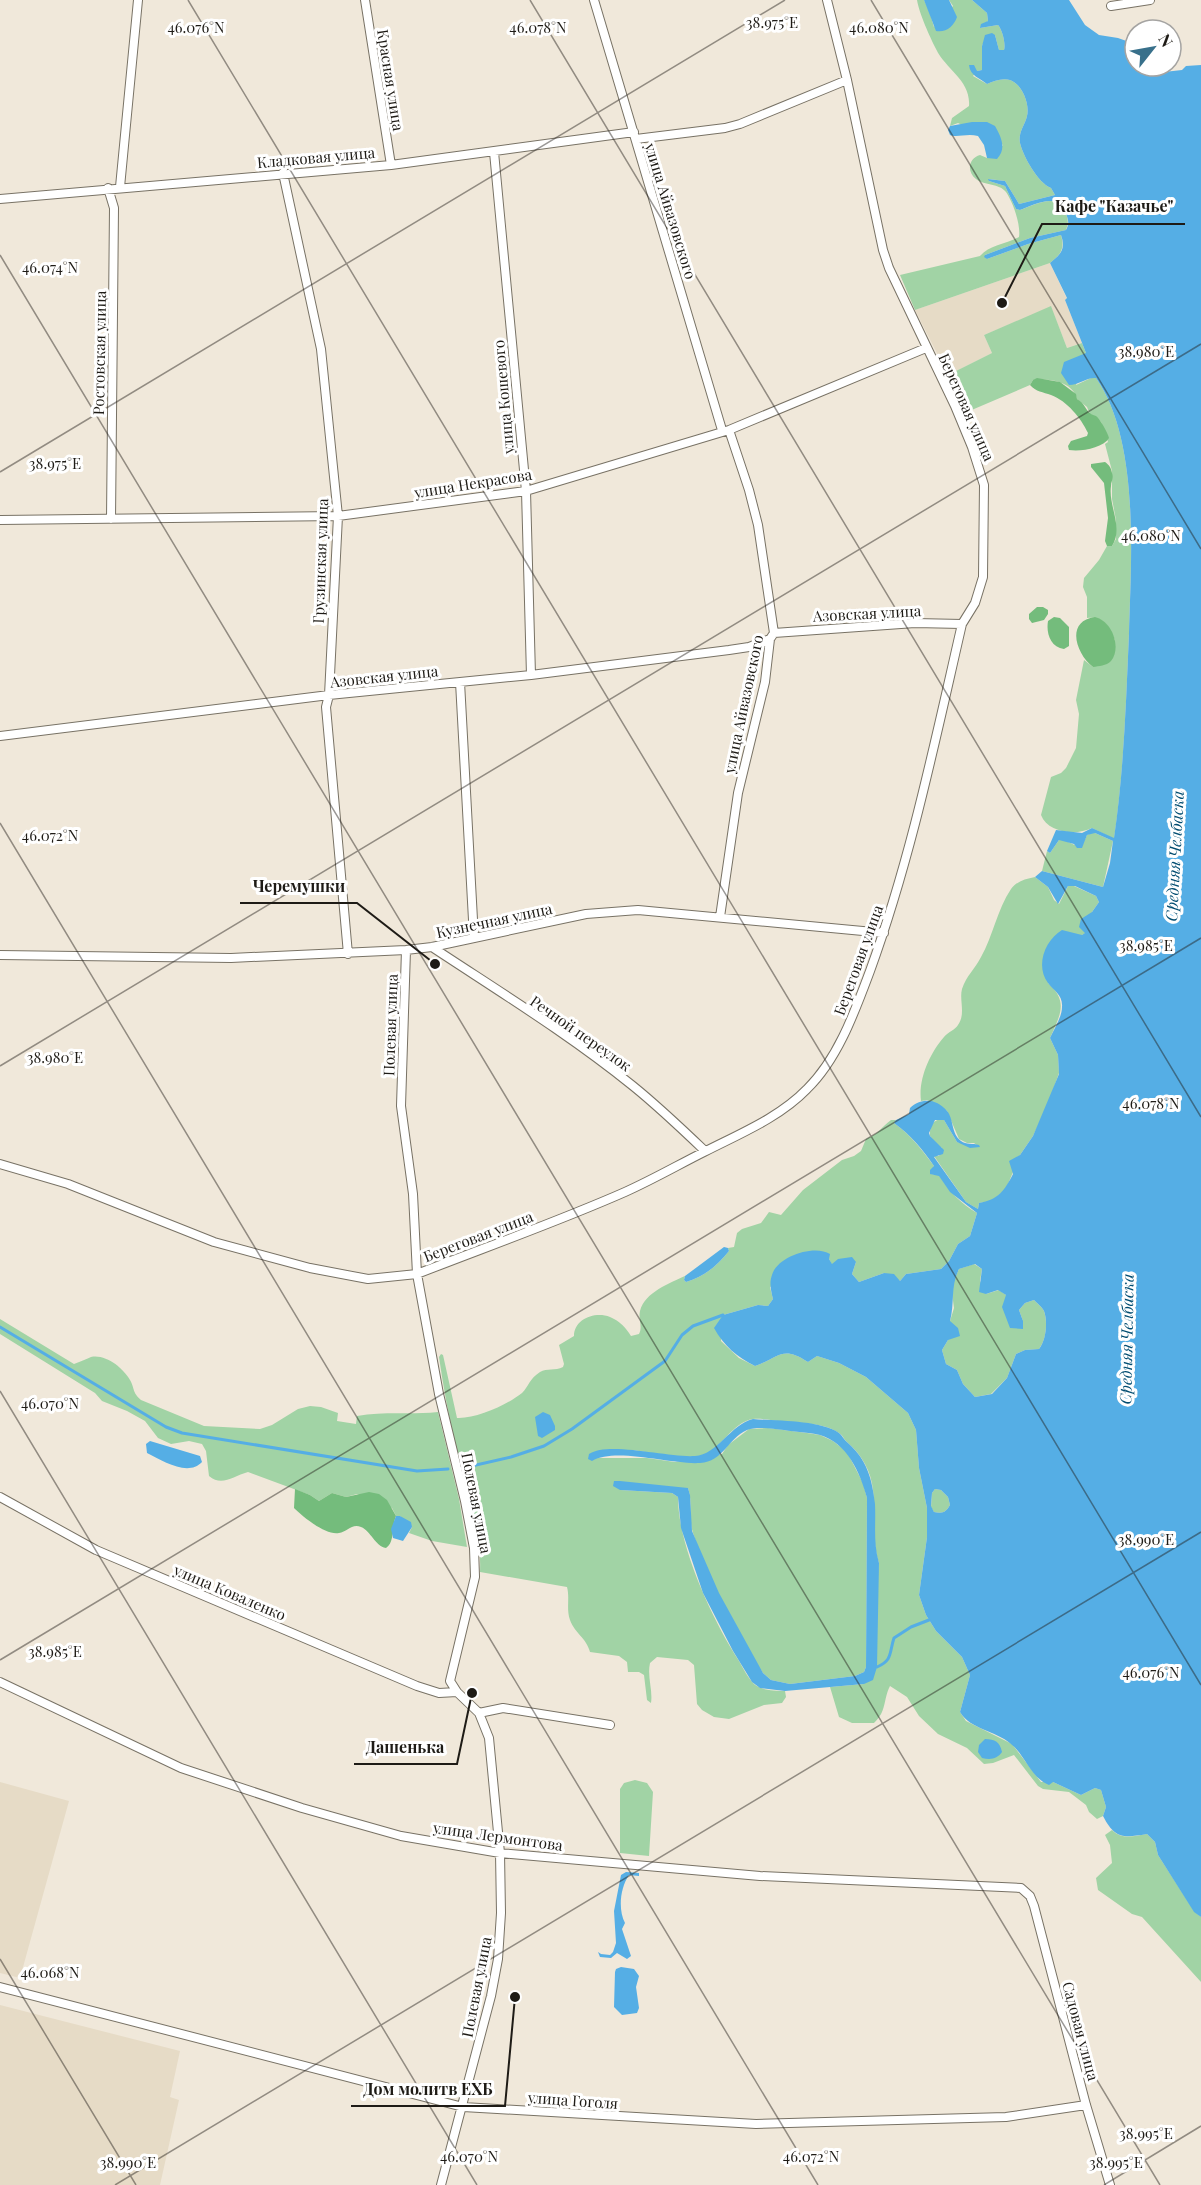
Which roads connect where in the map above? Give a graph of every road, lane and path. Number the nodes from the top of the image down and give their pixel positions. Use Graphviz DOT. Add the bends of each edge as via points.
graph roads {
  1 [pos="138,0"];
  2 [pos="365,0"];
  3 [pos="594,0"];
  4 [pos="826,0"];
  5 [pos="1150,0"];
  6 [pos="1111,6"];
  7 [pos="847,80"];
  8 [pos="634,136"];
  9 [pos="494,152"];
  10 [pos="391,165"];
  11 [pos="283,173"];
  12 [pos="120,187"];
  13 [pos="108,188"];
  14 [pos="0,199"];
  15 [pos="926,348"];
  16 [pos="726,430"];
  17 [pos="526,491"];
  18 [pos="338,516"];
  19 [pos="111,519"];
  20 [pos="0,520"];
  21 [pos="962,624"];
  22 [pos="772,636"];
  23 [pos="531,675"];
  24 [pos="460,682"];
  25 [pos="328,695"];
  26 [pos="0,736"];
  27 [pos="720,917"];
  28 [pos="884,933"];
  29 [pos="474,938"];
  30 [pos="432,947"];
  31 [pos="406,950"];
  32 [pos="348,954"];
  33 [pos="0,955"];
  34 [pos="705,1151"];
  35 [pos="0,1164"];
  36 [pos="417,1274"];
  37 [pos="0,1497"];
  38 [pos="0,1682"];
  39 [pos="457,1692"];
  40 [pos="479,1713"];
  41 [pos="610,1725"];
  42 [pos="500,1853"];
  43 [pos="1021,1887"];
  44 [pos="0,1987"];
  45 [pos="1086,2105"];
  46 [pos="463,2107"];
  47 [pos="441,2185"];
  48 [pos="1110,2185"];
  1 -- 12 [label="street"];
  2 -- 10 [label="street, Красная улица"];
  3 -- 8 [label="street, улица Айвазовского"];
  4 -- 7 [label="street, Береговая улица"];
  5 -- 6 [label="street"];
  7 -- 8 [label="street, Кладковая улица" via="725,128"];
  7 -- 15 [label="street, Береговая улица" via="883,250"];
  8 -- 9 [label="street, Кладковая улица"];
  8 -- 16 [label="street, улица Айвазовского"];
  9 -- 10 [label="street, Кладковая улица"];
  9 -- 17 [label="street, улица Кошевого"];
  10 -- 11 [label="street, Кладковая улица"];
  11 -- 12 [label="street, Кладковая улица"];
  11 -- 18 [label="street, Грузинская улица" via="321,349"];
  12 -- 13 [label="street, Кладковая улица"];
  13 -- 14 [label="street, Кладковая улица"];
  13 -- 19 [label="street, Ростовская улица" via="114,208"];
  15 -- 16 [label="street, улица Некрасова"];
  15 -- 21 [label="street, Береговая улица" via="955,406 984,485 982,577 975,603"];
  16 -- 17 [label="street, улица Некрасова"];
  16 -- 22 [label="street, улица Айвазовского" via="755,510"];
  17 -- 18 [label="street, улица Некрасова"];
  17 -- 23 [label="street, улица Кошевого"];
  18 -- 19 [label="street, улица Некрасова"];
  18 -- 25 [label="street, Грузинская улица"];
  19 -- 20 [label="street, улица Некрасова"];
  21 -- 22 [label="street, Азовская улица" via="915,623"];
  21 -- 28 [label="street, Береговая улица" via="920,806"];
  22 -- 23 [label="street, Азовская улица" via="748,647"];
  22 -- 27 [label="street, улица Айвазовского" via="738,793"];
  23 -- 24 [label="street, Азовская улица"];
  24 -- 25 [label="street, Азовская улица"];
  24 -- 29 [label="street"];
  25 -- 26 [label="street, Азовская улица"];
  25 -- 32 [label="street, Грузинская улица"];
  27 -- 28 [label="street, Кузнечная улица"];
  27 -- 29 [label="street, Кузнечная улица" via="656,910 616,911"];
  28 -- 34 [label="street, Береговая улица" via="862,994 819,1076 788,1105"];
  29 -- 30 [label="street, Кузнечная улица"];
  30 -- 31 [label="street, Кузнечная улица"];
  30 -- 34 [label="street, Речной переулок" via="632,1085"];
  31 -- 32 [label="street, Кузнечная улица"];
  31 -- 36 [label="street, Полевая улица" via="401,1106 413,1194"];
  32 -- 33 [label="street, Кузнечная улица" via="231,958"];
  34 -- 36 [label="street, Береговая улица" via="627,1191"];
  35 -- 36 [label="street, Береговая улица" via="68,1184 214,1242 310,1268 368,1279"];
  36 -- 39 [label="street, Полевая улица" via="474,1548 475,1577 450,1674"];
  37 -- 39 [label="street, улица Коваленко" via="107,1554 417,1686 439,1693"];
  38 -- 42 [label="street, улица Лермонтова" via="181,1768 227,1785 400,1836"];
  39 -- 40 [label="street, Полевая улица"];
  40 -- 41 [label="street" via="503,1708"];
  40 -- 42 [label="street, Полевая улица" via="489,1738"];
  42 -- 43 [label="street, улица Лермонтова" via="760,1876"];
  42 -- 46 [label="street, Полевая улица" via="498,1959"];
  43 -- 45 [label="street, Садовая улица" via="1030,1896 1036,1913"];
  44 -- 46 [label="street, улица Гоголя"];
  45 -- 46 [label="street, улица Гоголя" via="1006,2117 756,2124"];
  45 -- 48 [label="street, Садовая улица"];
  46 -- 47 [label="street, Полевая улица"];
}
